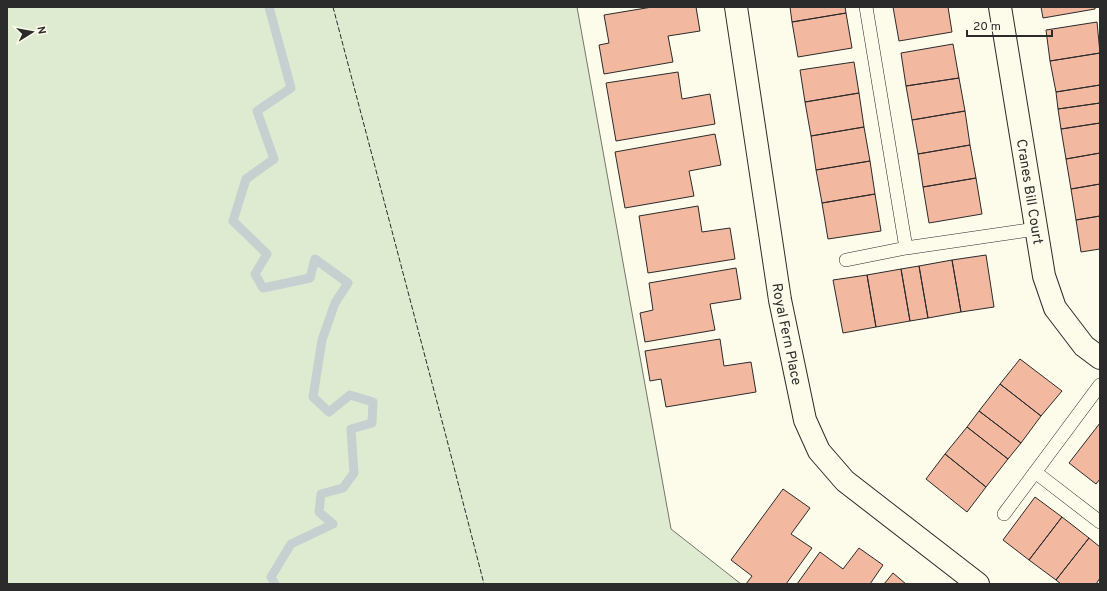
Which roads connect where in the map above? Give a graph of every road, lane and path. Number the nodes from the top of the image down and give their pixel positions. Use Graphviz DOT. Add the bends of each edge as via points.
graph roads {
  1 [pos="736,7"];
  2 [pos="866,7"];
  3 [pos="1000,7"];
  4 [pos="1036,229"];
  5 [pos="906,248"];
  6 [pos="846,260"];
  7 [pos="1100,358"];
  8 [pos="1100,385"];
  9 [pos="1035,472"];
  10 [pos="1004,514"];
  11 [pos="1100,522"];
  12 [pos="978,584"];
  1 -- 12 [label="street, Royal Fern Place" via="780,300 805,420 819,451 845,481"];
  2 -- 5 [label="lane"];
  3 -- 4 [label="street, Cranes Bill Court"];
  4 -- 5 [label="lane"];
  4 -- 7 [label="street, Cranes Bill Court" via="1044,276 1055,308 1084,346"];
  5 -- 6 [label="lane"];
  8 -- 9 [label="lane"];
  9 -- 10 [label="lane"];
  9 -- 11 [label="lane"];
}
